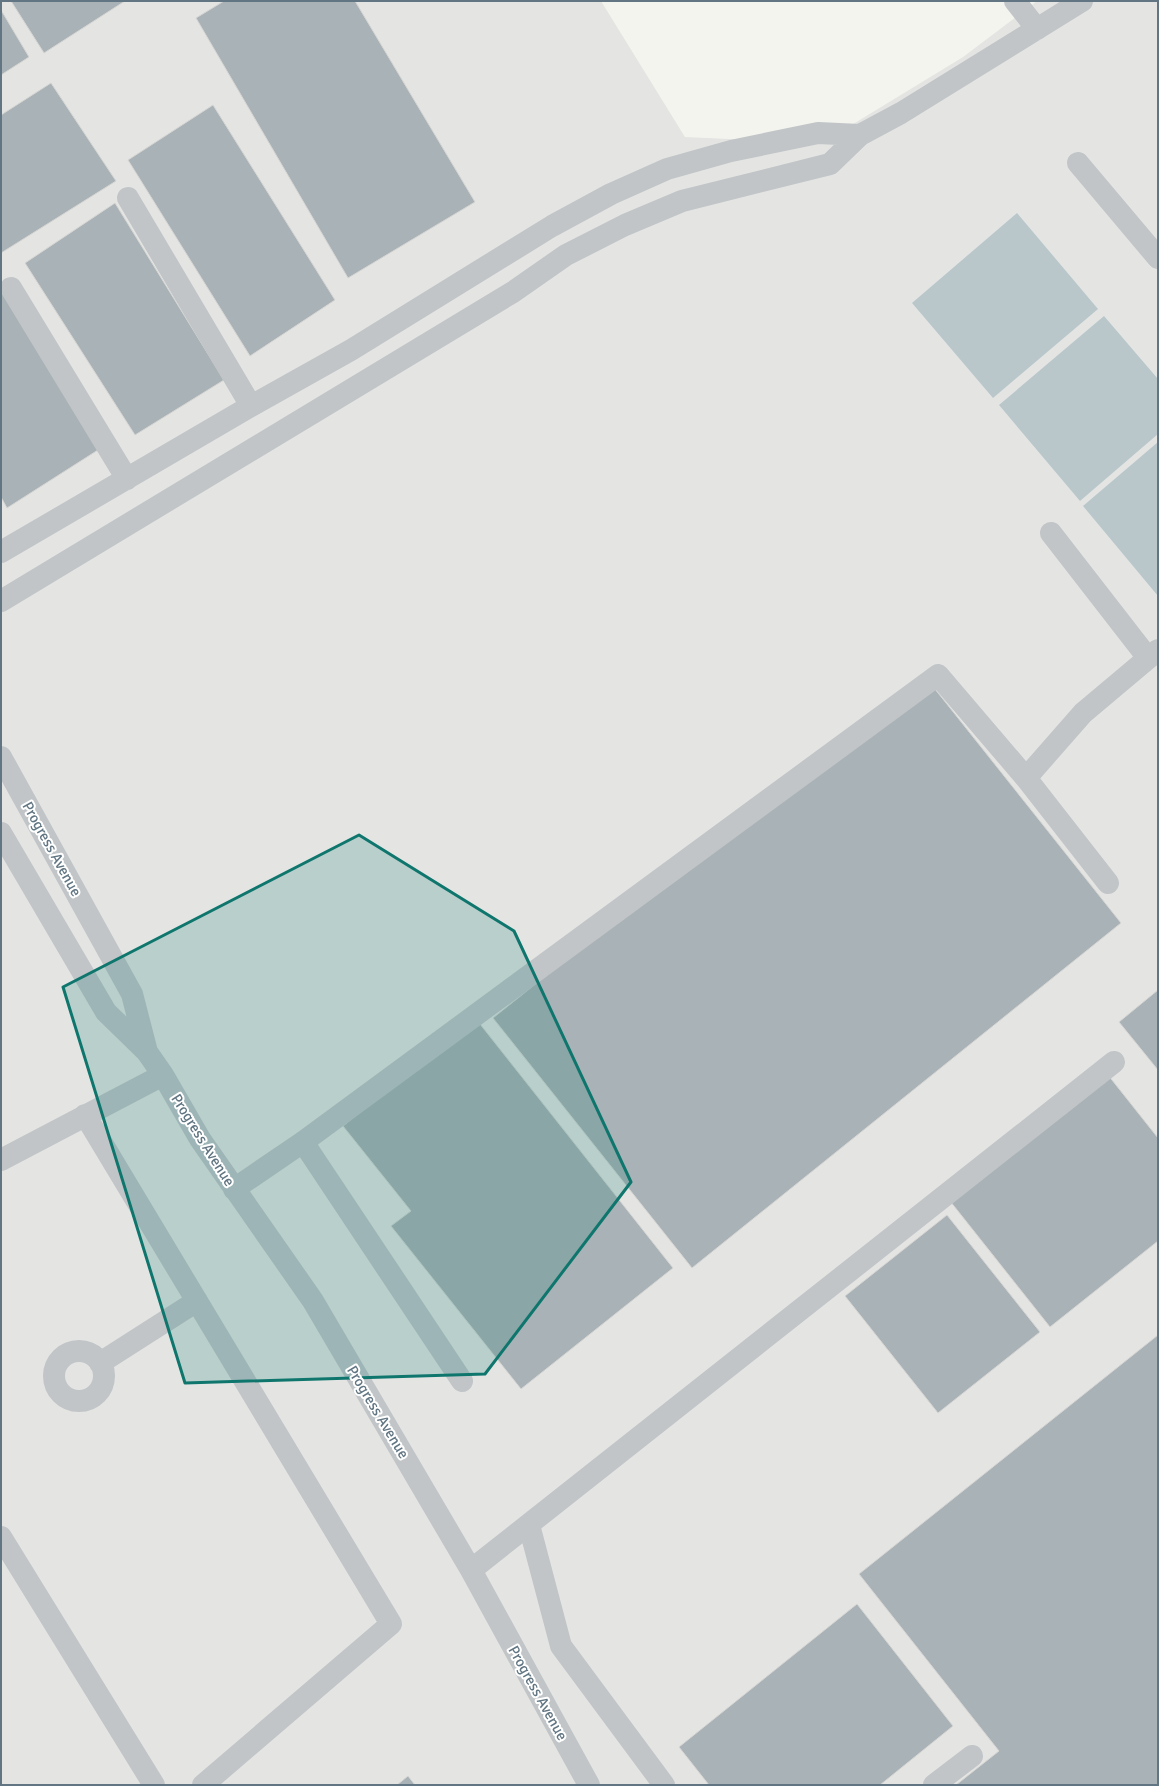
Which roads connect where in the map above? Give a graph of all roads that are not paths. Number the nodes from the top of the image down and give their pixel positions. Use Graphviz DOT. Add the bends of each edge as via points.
graph roads {
  1 [pos="1015,1"];
  2 [pos="1082,1"];
  3 [pos="1037,29"];
  4 [pos="860,135"];
  5 [pos="1078,163"];
  6 [pos="128,198"];
  7 [pos="1158,258"];
  8 [pos="11,288"];
  9 [pos="250,406"];
  10 [pos="127,479"];
  11 [pos="1051,533"];
  12 [pos="1,552"];
  13 [pos="1,601"];
  14 [pos="1153,654"];
  15 [pos="1,757"];
  16 [pos="1026,778"];
  17 [pos="1,832"];
  18 [pos="1108,883"];
  19 [pos="147,1052"];
  20 [pos="1114,1062"];
  21 [pos="163,1075"];
  22 [pos="85,1115"];
  23 [pos="303,1142"];
  24 [pos="3,1153"];
  25 [pos="234,1189"];
  26 [pos="197,1301"];
  27 [pos="100,1363"];
  28 [pos="462,1381"];
  29 [pos="529,1525"];
  30 [pos="1,1537"];
  31 [pos="471,1570"];
  32 [pos="972,1756"];
  33 [pos="154,1785"];
  34 [pos="203,1785"];
  35 [pos="589,1785"];
  36 [pos="664,1785"];
  37 [pos="934,1785"];
  1 -- 3 [label="street"];
  2 -- 3 [label="street"];
  3 -- 4 [label="street" via="901,113"];
  4 -- 9 [label="street" via="818,133 731,151 667,169 611,194 552,226 351,350"];
  4 -- 13 [label="street" via="830,164 682,201 625,224 566,255 513,292"];
  5 -- 7 [label="street"];
  6 -- 9 [label="street"];
  8 -- 10 [label="street"];
  9 -- 10 [label="street"];
  10 -- 12 [label="street"];
  11 -- 14 [label="street"];
  14 -- 16 [label="street" via="1083,713"];
  15 -- 19 [label="street, Progress Avenue" via="132,994"];
  16 -- 18 [label="street"];
  16 -- 23 [label="street" via="938,675"];
  17 -- 19 [label="street, Progress Avenue" via="106,1012"];
  19 -- 21 [label="street, Progress Avenue"];
  20 -- 29 [label="street"];
  21 -- 22 [label="street"];
  21 -- 25 [label="street, Progress Avenue" via="200,1139"];
  22 -- 24 [label="street"];
  22 -- 26 [label="street"];
  23 -- 25 [label="street"];
  23 -- 28 [label="street"];
  25 -- 31 [label="street, Progress Avenue" via="313,1301"];
  26 -- 27 [label="street"];
  26 -- 34 [label="street" via="391,1624"];
  29 -- 31 [label="street"];
  29 -- 36 [label="street" via="561,1646"];
  30 -- 33 [label="street"];
  31 -- 35 [label="street, Progress Avenue"];
  32 -- 37 [label="street"];
}
